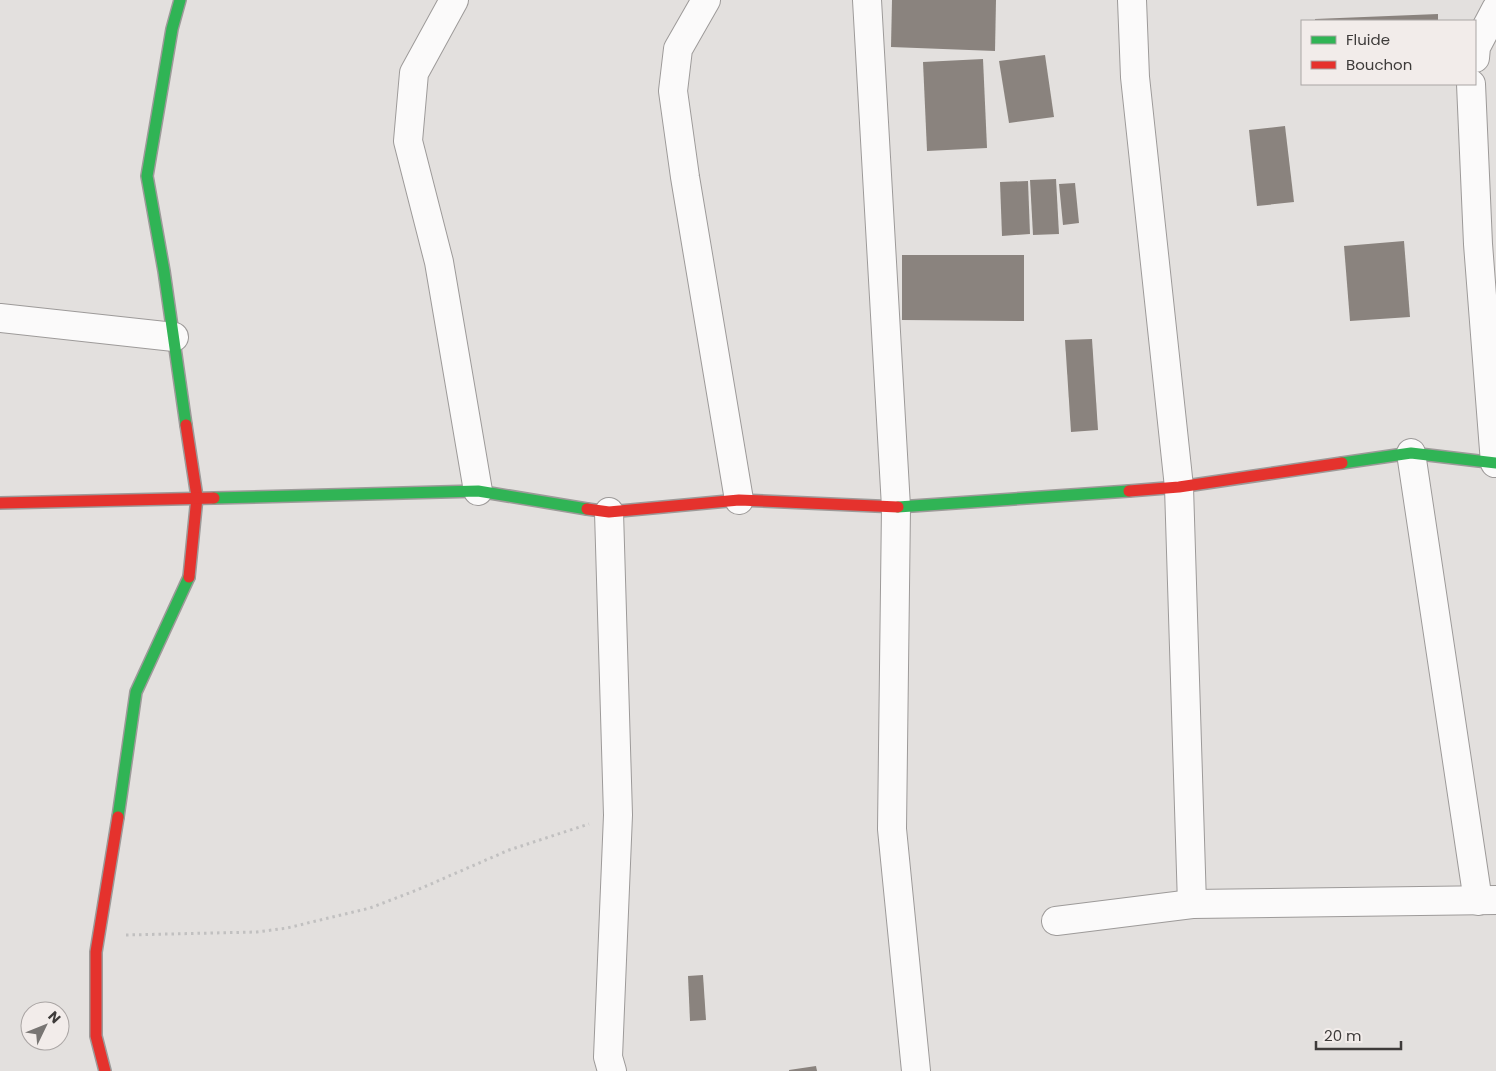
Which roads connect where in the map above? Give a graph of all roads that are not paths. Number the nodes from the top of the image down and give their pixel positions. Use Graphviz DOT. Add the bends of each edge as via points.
graph roads {
  1 [pos="180,0"];
  2 [pos="454,0"];
  3 [pos="706,0"];
  4 [pos="867,0"];
  5 [pos="1132,0"];
  6 [pos="1496,9"];
  7 [pos="1476,47"];
  8 [pos="1471,85"];
  9 [pos="0,318"];
  10 [pos="174,337"];
  11 [pos="1412,453"];
  12 [pos="1496,463"];
  13 [pos="1178,487"];
  14 [pos="478,491"];
  15 [pos="197,497"];
  16 [pos="739,500"];
  17 [pos="0,503"];
  18 [pos="896,507"];
  19 [pos="609,512"];
  20 [pos="1487,901"];
  21 [pos="1192,904"];
  22 [pos="1056,921"];
  23 [pos="105,1071"];
  24 [pos="612,1071"];
  25 [pos="916,1071"];
  1 -- 10 [label="street" via="147,176"];
  2 -- 14 [label="street" via="414,73 408,141 439,262"];
  3 -- 16 [label="street" via="678,48 672,91"];
  4 -- 18 [label="street"];
  5 -- 13 [label="street" via="1135,77"];
  6 -- 7 [label="street"];
  8 -- 12 [label="street" via="1478,244"];
  9 -- 10 [label="street"];
  10 -- 15 [label="street"];
  11 -- 12 [label="street"];
  11 -- 13 [label="street"];
  11 -- 20 [label="street"];
  13 -- 18 [label="street"];
  13 -- 21 [label="street"];
  14 -- 15 [label="street"];
  14 -- 19 [label="street"];
  15 -- 17 [label="street"];
  15 -- 23 [label="street" via="189,579 136,692 96,952 96,1036"];
  16 -- 18 [label="street"];
  16 -- 19 [label="street"];
  18 -- 25 [label="street" via="892,829"];
  19 -- 24 [label="street" via="618,815 608,1056"];
  20 -- 21 [label="street"];
  21 -- 22 [label="street"];
}
